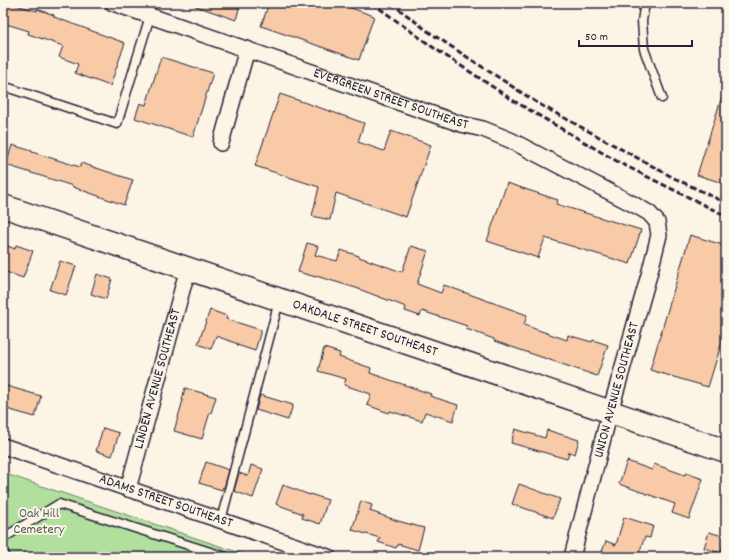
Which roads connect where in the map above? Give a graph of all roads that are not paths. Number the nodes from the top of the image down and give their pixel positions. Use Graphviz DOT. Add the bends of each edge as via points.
graph roads {
  1 [pos="112,3"];
  2 [pos="645,3"];
  3 [pos="150,16"];
  4 [pos="247,49"];
  5 [pos="3,86"];
  6 [pos="662,98"];
  7 [pos="221,143"];
  8 [pos="3,206"];
  9 [pos="657,222"];
  10 [pos="188,268"];
  11 [pos="279,299"];
  12 [pos="610,412"];
  13 [pos="3,446"];
  14 [pos="726,451"];
  15 [pos="128,489"];
  16 [pos="221,520"];
  17 [pos="3,538"];
  18 [pos="3,552"];
  19 [pos="6,557"];
  20 [pos="226,557"];
  21 [pos="328,557"];
  22 [pos="572,557"];
  1 -- 3 [label="street, EVERGREEN STREET SOUTHEAST"];
  2 -- 6 [label="lane" via="642,21 644,49"];
  3 -- 4 [label="street, EVERGREEN STREET SOUTHEAST"];
  3 -- 5 [label="lane" via="117,124"];
  4 -- 7 [label="street"];
  4 -- 9 [label="street, EVERGREEN STREET SOUTHEAST" via="510,140 633,204 649,213"];
  8 -- 10 [label="street, OAKDALE STREET SOUTHEAST"];
  9 -- 12 [label="street, UNION AVENUE SOUTHEAST" via="659,235"];
  10 -- 11 [label="street, OAKDALE STREET SOUTHEAST"];
  10 -- 15 [label="street, LINDEN AVENUE SOUTHEAST"];
  11 -- 12 [label="street, OAKDALE STREET SOUTHEAST"];
  11 -- 16 [label="lane"];
  12 -- 14 [label="street, OAKDALE STREET SOUTHEAST"];
  12 -- 22 [label="street, UNION AVENUE SOUTHEAST"];
  13 -- 15 [label="street, ADAMS STREET SOUTHEAST"];
  15 -- 16 [label="street, ADAMS STREET SOUTHEAST"];
  16 -- 21 [label="street, ADAMS STREET SOUTHEAST"];
  17 -- 20 [label="lane" via="59,504"];
  18 -- 19 [label="lane"];
}
